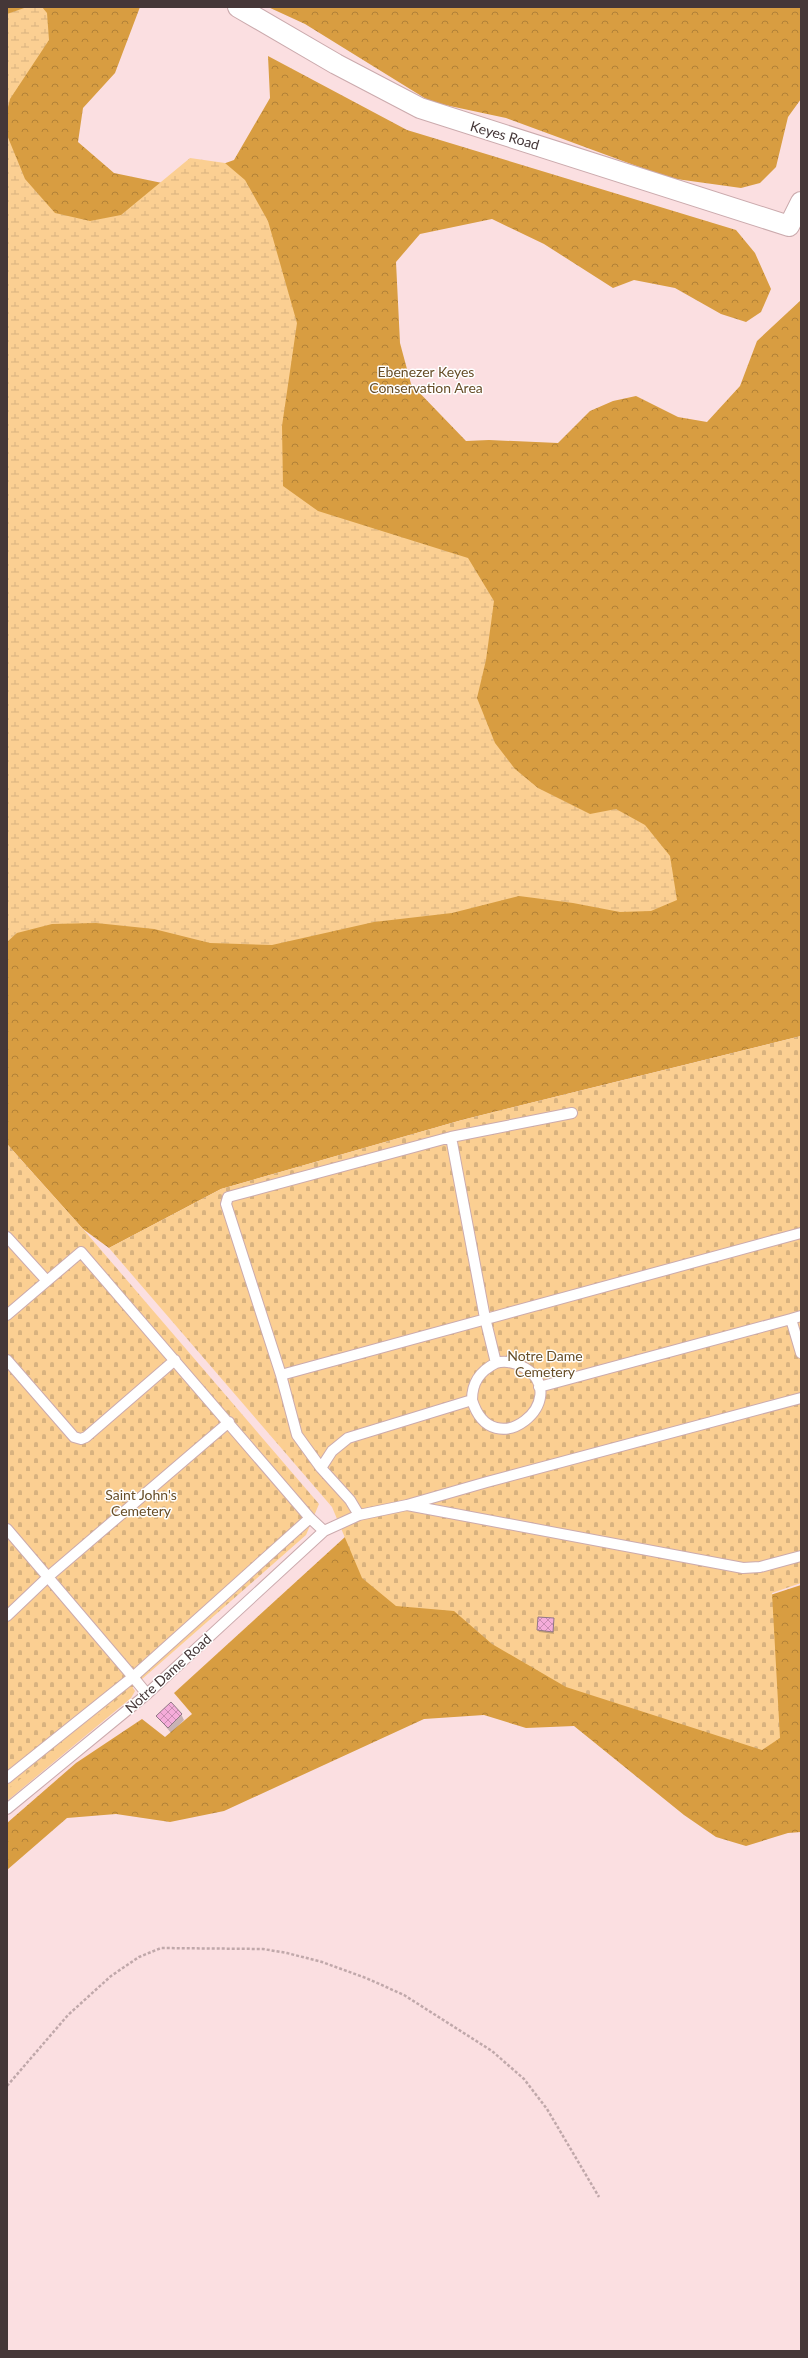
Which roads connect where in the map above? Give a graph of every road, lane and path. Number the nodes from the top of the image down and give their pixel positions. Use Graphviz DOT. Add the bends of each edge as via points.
graph roads {
  1 [pos="238,7"];
  2 [pos="801,202"];
  3 [pos="572,1113"];
  4 [pos="451,1137"];
  5 [pos="801,1233"];
  6 [pos="7,1237"];
  7 [pos="47,1281"];
  8 [pos="7,1315"];
  9 [pos="485,1318"];
  10 [pos="796,1318"];
  11 [pos="801,1353"];
  12 [pos="7,1360"];
  13 [pos="175,1360"];
  14 [pos="496,1363"];
  15 [pos="281,1375"];
  16 [pos="539,1387"];
  17 [pos="801,1398"];
  18 [pos="472,1400"];
  19 [pos="229,1422"];
  20 [pos="321,1468"];
  21 [pos="407,1505"];
  22 [pos="359,1515"];
  23 [pos="310,1518"];
  24 [pos="7,1529"];
  25 [pos="324,1531"];
  26 [pos="801,1556"];
  27 [pos="49,1576"];
  28 [pos="7,1616"];
  29 [pos="133,1677"];
  30 [pos="147,1694"];
  31 [pos="7,1778"];
  32 [pos="7,1809"];
  33 [pos="7,2086"];
  34 [pos="599,2197"];
  1 -- 2 [label="street, Keyes Road" via="420,108 789,226"];
  3 -- 4 [label="lane"];
  4 -- 9 [label="lane"];
  4 -- 15 [label="lane" via="228,1197 226,1204"];
  5 -- 9 [label="lane"];
  6 -- 7 [label="lane"];
  7 -- 8 [label="lane"];
  7 -- 13 [label="lane" via="81,1252"];
  9 -- 14 [label="lane"];
  9 -- 15 [label="lane"];
  10 -- 11 [label="lane"];
  10 -- 16 [label="lane"];
  12 -- 13 [label="lane" via="74,1437 81,1439"];
  13 -- 19 [label="lane"];
  14 -- 16 [label="lane" via="518,1364 535,1378"];
  14 -- 18 [label="lane" via="485,1368 476,1379"];
  15 -- 20 [label="lane" via="296,1435"];
  16 -- 18 [label="lane" via="538,1406 531,1417 522,1425 509,1429 492,1426 481,1418"];
  17 -- 21 [label="lane, Notre Dame Road"];
  18 -- 20 [label="lane" via="348,1438 332,1451"];
  19 -- 23 [label="lane"];
  19 -- 27 [label="lane"];
  20 -- 22 [label="lane" via="350,1500"];
  21 -- 22 [label="lane, Notre Dame Road"];
  21 -- 26 [label="lane" via="743,1568 760,1567"];
  22 -- 25 [label="lane, Notre Dame Road"];
  23 -- 25 [label="lane"];
  23 -- 29 [label="lane"];
  24 -- 27 [label="lane"];
  25 -- 30 [label="lane, Notre Dame Road"];
  27 -- 28 [label="lane"];
  27 -- 29 [label="lane"];
  29 -- 30 [label="lane"];
  29 -- 31 [label="lane"];
  30 -- 32 [label="lane, Notre Dame Road"];
  33 -- 34 [label="path" via="68,2015 111,1976 139,1957 161,1948 263,1949 287,1953 337,1967 404,1995 492,2051 524,2079 547,2109"];
}
